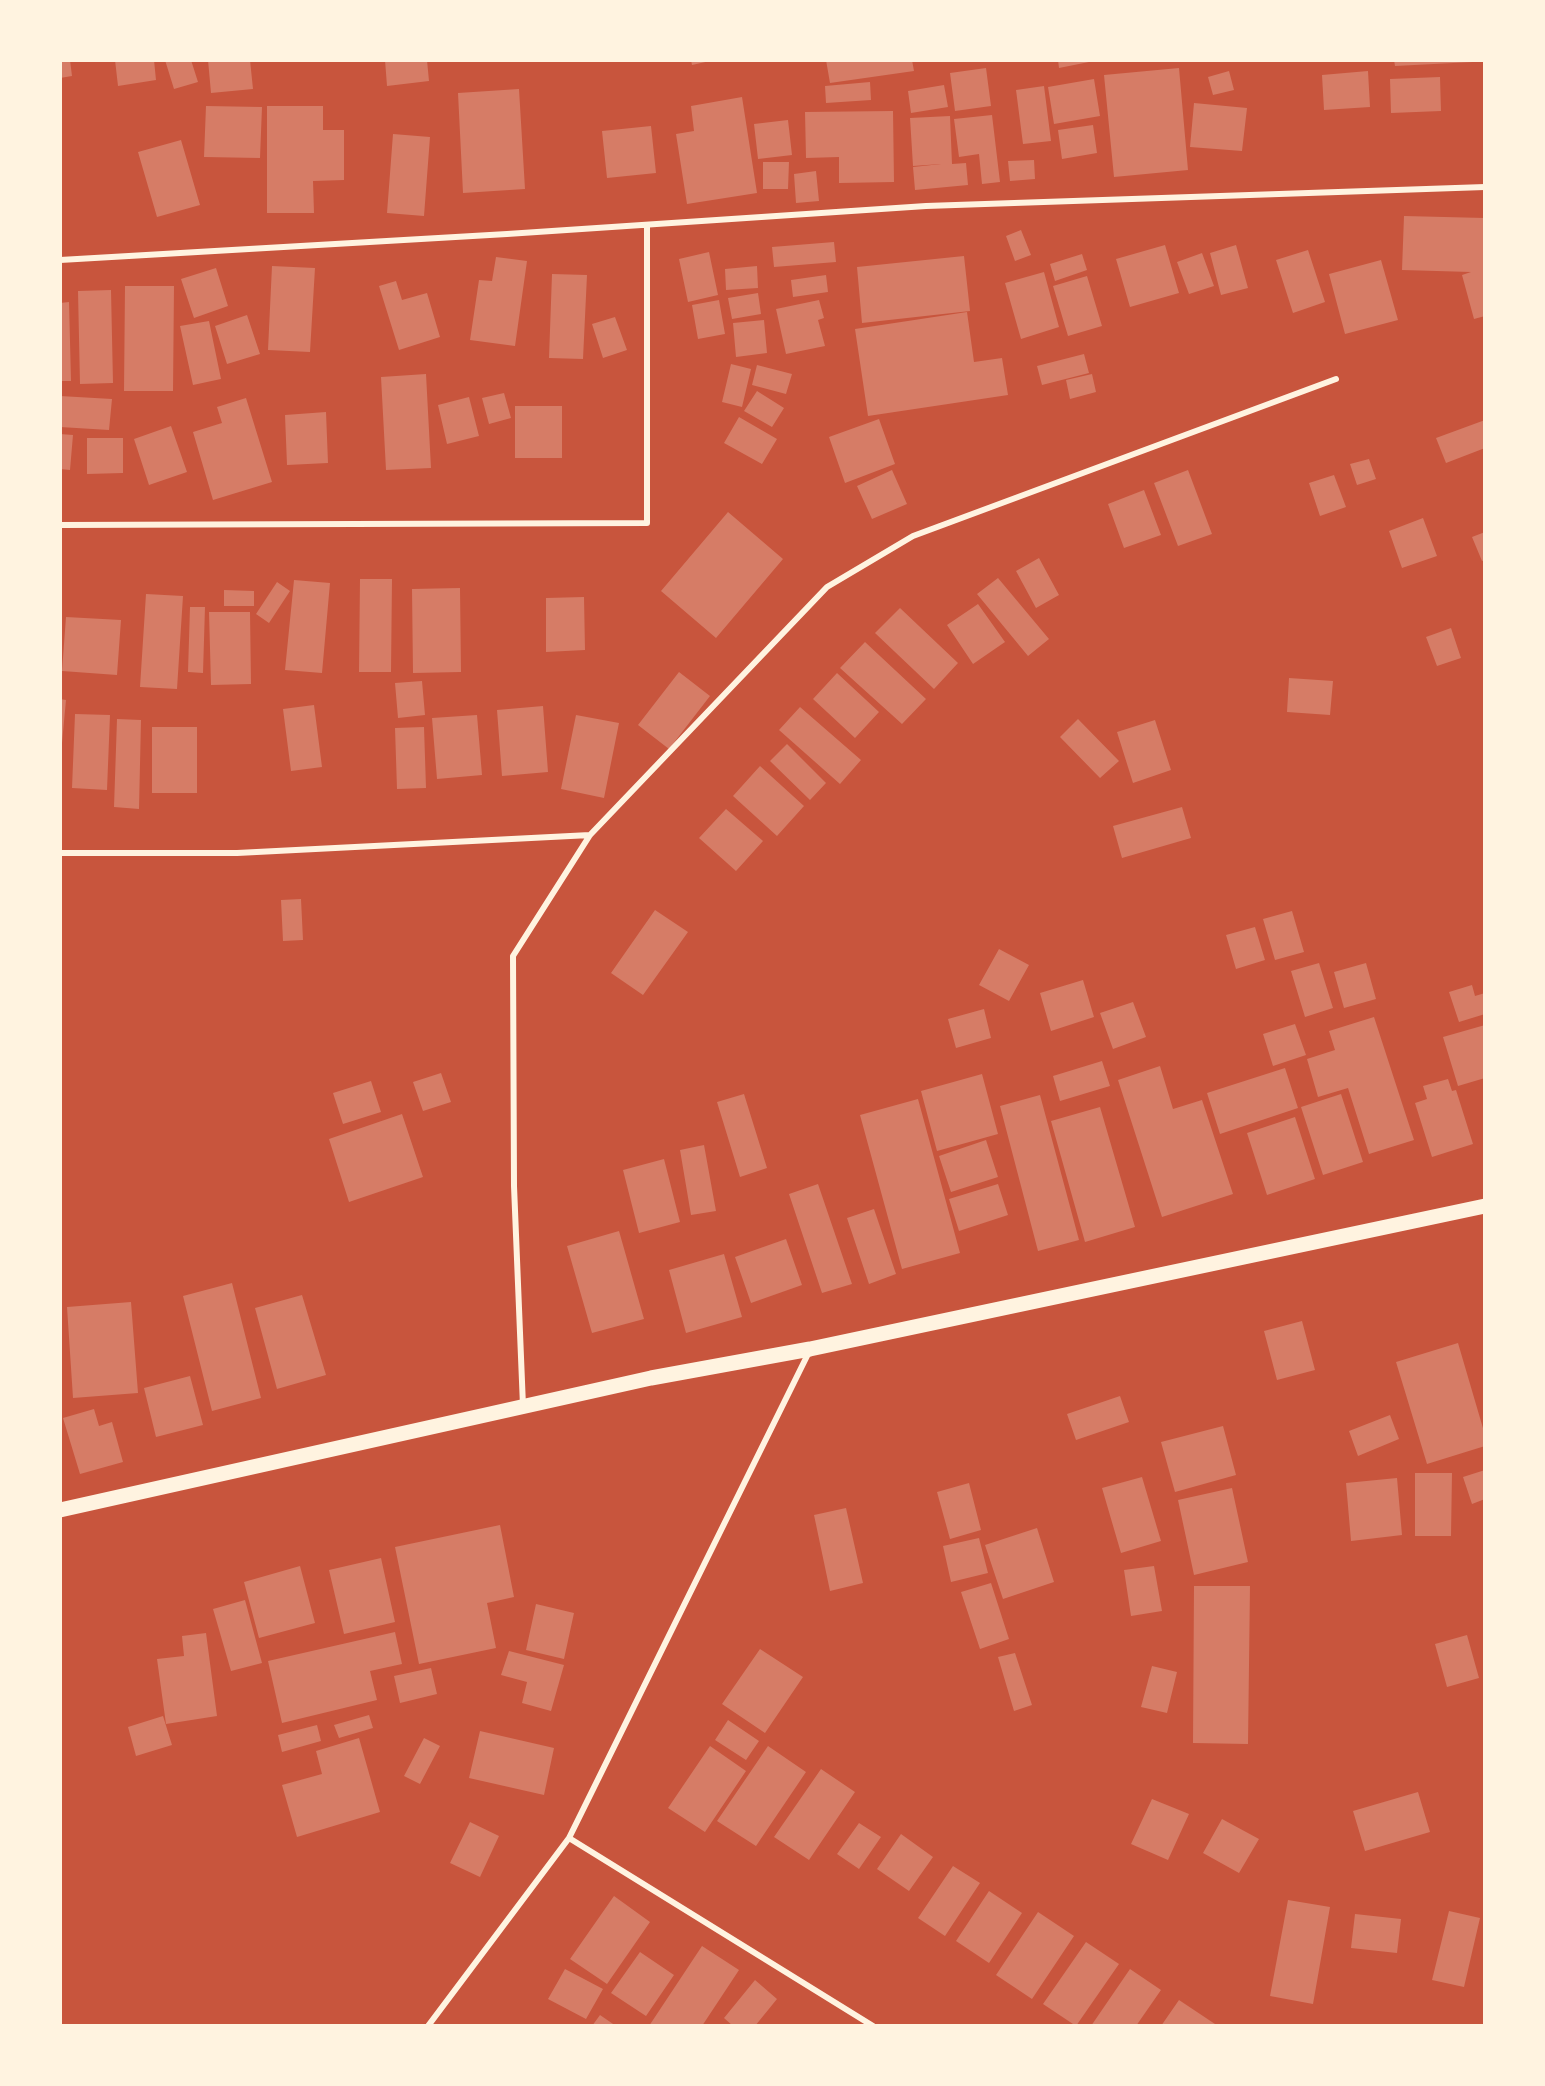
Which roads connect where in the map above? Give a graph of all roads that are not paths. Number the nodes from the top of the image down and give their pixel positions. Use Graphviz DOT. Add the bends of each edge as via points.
graph roads {
  1 [pos="1485,187"];
  2 [pos="647,225"];
  3 [pos="60,260"];
  4 [pos="1336,379"];
  5 [pos="60,525"];
  6 [pos="590,835"];
  7 [pos="60,853"];
  8 [pos="1485,1206"];
  9 [pos="810,1349"];
  10 [pos="523,1408"];
  11 [pos="60,1510"];
  12 [pos="569,1838"];
  13 [pos="428,2026"];
  14 [pos="873,2026"];
  1 -- 2 [label="street" via="926,206"];
  2 -- 3 [label="street"];
  2 -- 5 [label="street" via="648,523"];
  4 -- 6 [label="street" via="913,536 827,587"];
  6 -- 7 [label="street" via="237,853"];
  6 -- 10 [label="street" via="513,956 514,1186"];
  8 -- 9 [label="main road"];
  9 -- 10 [label="main road" via="651,1378"];
  9 -- 12 [label="street"];
  10 -- 11 [label="main road"];
  12 -- 13 [label="street"];
  12 -- 14 [label="street"];
}
